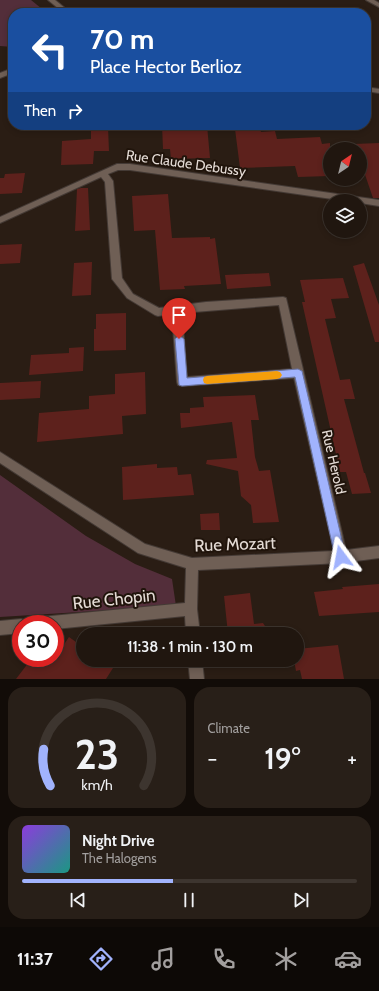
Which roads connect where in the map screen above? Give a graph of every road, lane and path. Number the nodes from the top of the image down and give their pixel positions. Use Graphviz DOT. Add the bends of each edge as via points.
graph roads {
  1 [pos="51,0"];
  2 [pos="369,0"];
  3 [pos="379,5"];
  4 [pos="61,8"];
  5 [pos="102,173"];
  6 [pos="379,203"];
  7 [pos="0,220"];
  8 [pos="177,310"];
  9 [pos="298,373"];
  10 [pos="0,457"];
  11 [pos="379,552"];
  12 [pos="341,557"];
  13 [pos="192,564"];
  14 [pos="191,609"];
  15 [pos="64,622"];
  16 [pos="12,627"];
  17 [pos="192,627"];
  18 [pos="0,628"];
  19 [pos="196,667"];
  20 [pos="197,679"];
  1 -- 4 [label="street"];
  2 -- 3 [label="street"];
  5 -- 6 [label="street, Rue Claude Debussy" via="117,166 130,167"];
  5 -- 7 [label="street, Rue Claude Debussy"];
  5 -- 8 [label="street" via="109,181 117,279 130,296 158,312"];
  8 -- 9 [label="street, Rue Herold" via="283,301"];
  8 -- 9 [label="street" via="182,382"];
  9 -- 12 [label="street, Rue Herold"];
  10 -- 13 [label="street, Rue Mozart" via="142,548"];
  11 -- 12 [label="street, Rue Mozart"];
  12 -- 13 [label="street, Rue Mozart"];
  13 -- 14 [label="street"];
  14 -- 15 [label="street, Rue Chopin"];
  14 -- 17 [label="street"];
  16 -- 18 [label="street"];
  19 -- 20 [label="street"];
}
